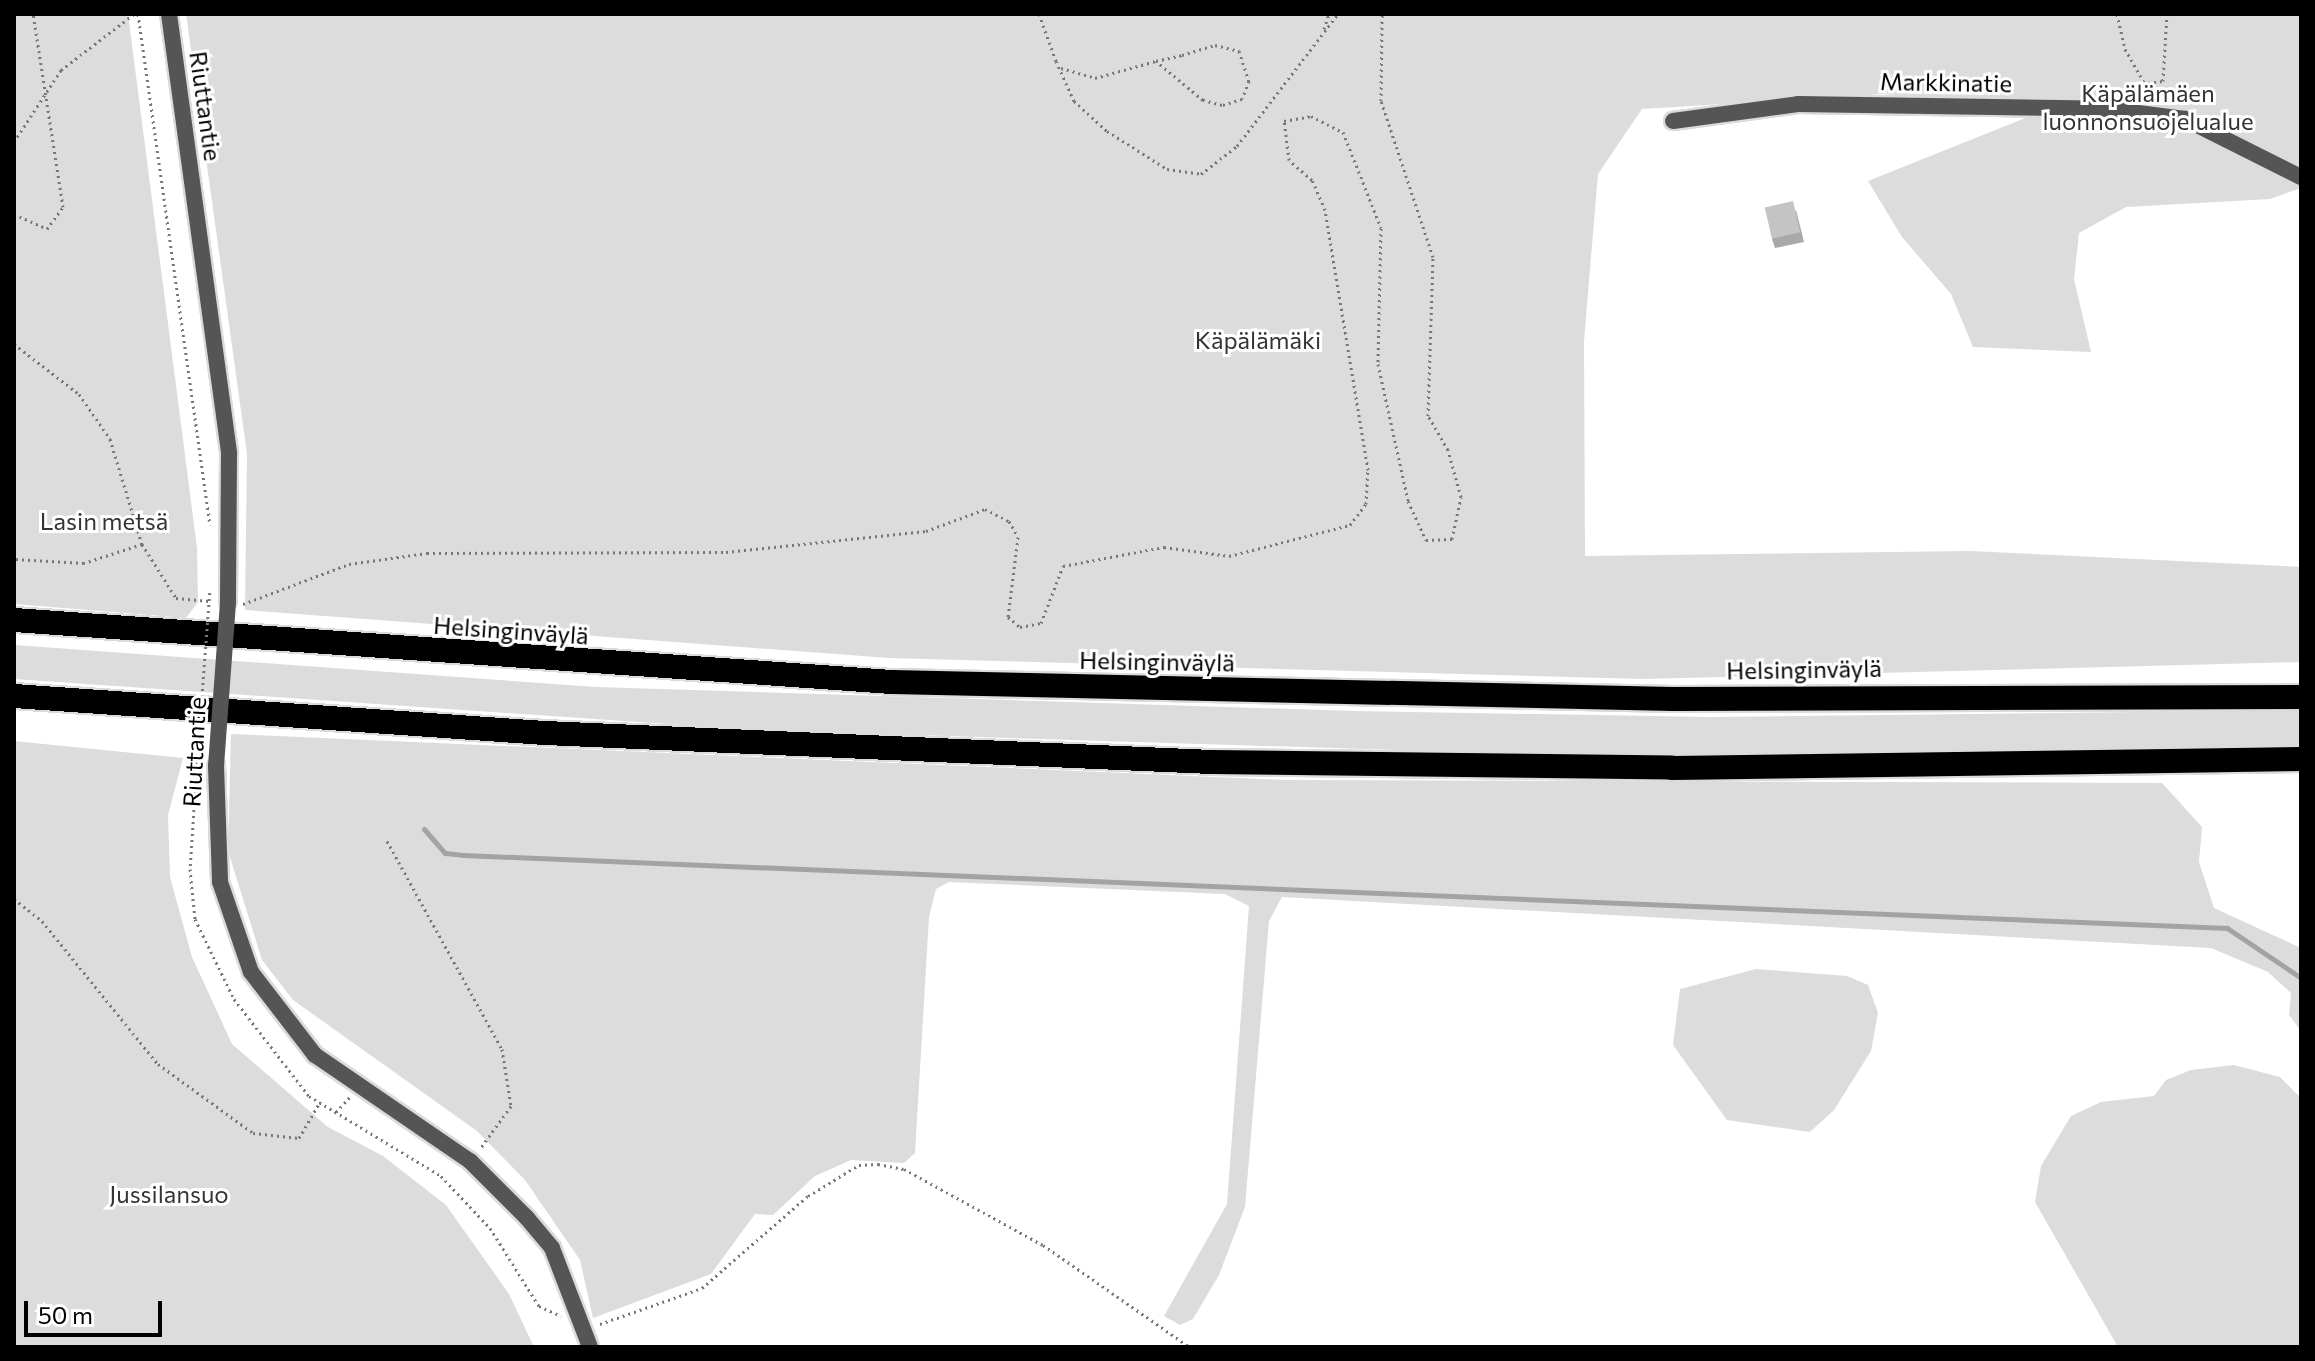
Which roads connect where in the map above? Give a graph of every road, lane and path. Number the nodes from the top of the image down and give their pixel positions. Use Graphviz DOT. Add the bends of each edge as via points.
graph roads {
  1 [pos="33,14"];
  2 [pos="136,14"];
  3 [pos="169,14"];
  4 [pos="1039,14"];
  5 [pos="1329,14"];
  6 [pos="1338,14"];
  7 [pos="1382,14"];
  8 [pos="2117,14"];
  9 [pos="2167,14"];
  10 [pos="1323,34"];
  11 [pos="1056,61"];
  12 [pos="1156,61"];
  13 [pos="2142,84"];
  14 [pos="49,86"];
  15 [pos="2168,117"];
  16 [pos="1673,121"];
  17 [pos="14,142"];
  18 [pos="2301,177"];
  19 [pos="14,214"];
  20 [pos="14,344"];
  21 [pos="211,531"];
  22 [pos="142,544"];
  23 [pos="14,559"];
  24 [pos="210,578"];
  25 [pos="229,602"];
  26 [pos="14,620"];
  27 [pos="14,696"];
  28 [pos="2301,697"];
  29 [pos="2301,759"];
  30 [pos="197,762"];
  31 [pos="387,841"];
  32 [pos="14,899"];
  33 [pos="357,1088"];
  34 [pos="320,1102"];
  35 [pos="336,1112"];
  36 [pos="470,1161"];
  37 [pos="585,1329"];
  38 [pos="590,1347"];
  39 [pos="1190,1347"];
  1 -- 14 [label="path"];
  2 -- 14 [label="path" via="88,43"];
  2 -- 21 [label="path"];
  3 -- 25 [label="street, Riuttantie" via="229,454"];
  4 -- 11 [label="path"];
  5 -- 10 [label="path"];
  6 -- 10 [label="path"];
  7 -- 25 [label="path" via="1381,101 1433,257 1428,416 1461,497 1452,539 1426,540 1408,501 1378,364 1381,228 1343,132 1311,116 1284,121 1289,160 1312,180 1325,210 1368,470 1366,504 1350,525 1229,556 1164,547 1063,566 1041,623 1020,627 1008,617 1018,537 1009,521 985,509 926,531 726,552 427,553 349,564 284,594"];
  8 -- 13 [label="path"];
  9 -- 13 [label="path" via="2163,81"];
  10 -- 11 [label="path" via="1237,146 1201,174 1167,169 1107,131 1074,101"];
  11 -- 12 [label="path" via="1087,78"];
  12 -- 12 [label="path" via="1203,100 1222,105 1242,99 1249,81 1239,51 1215,45"];
  13 -- 15 [label="path"];
  14 -- 17 [label="path"];
  14 -- 19 [label="path" via="63,207 47,229"];
  15 -- 16 [label="street, Markkinatie" via="2107,109 1798,104"];
  15 -- 18 [label="street, Markkinatie"];
  20 -- 22 [label="path" via="79,394 110,439"];
  22 -- 23 [label="path" via="84,563"];
  22 -- 25 [label="path" via="176,598"];
  24 -- 30 [label="path, bridge"];
  25 -- 33 [label="street, Riuttantie, bridge" via="215,844 236,940 274,1005 315,1055"];
  26 -- 28 [label="highway, Helsinginväylä" via="892,682 1673,699"];
  27 -- 29 [label="highway" via="545,733 1212,762 1688,768"];
  31 -- 36 [label="path" via="485,1009 511,1080 511,1106"];
  32 -- 34 [label="path" via="42,921 158,1064 253,1133 299,1138"];
  33 -- 35 [label="path"];
  33 -- 36 [label="street, Riuttantie"];
  36 -- 37 [label="street, Riuttantie" via="552,1248"];
  37 -- 38 [label="street, Riuttantie"];
  37 -- 39 [label="path" via="702,1288 808,1196 859,1165 878,1164 904,1169 1043,1245"];
}
